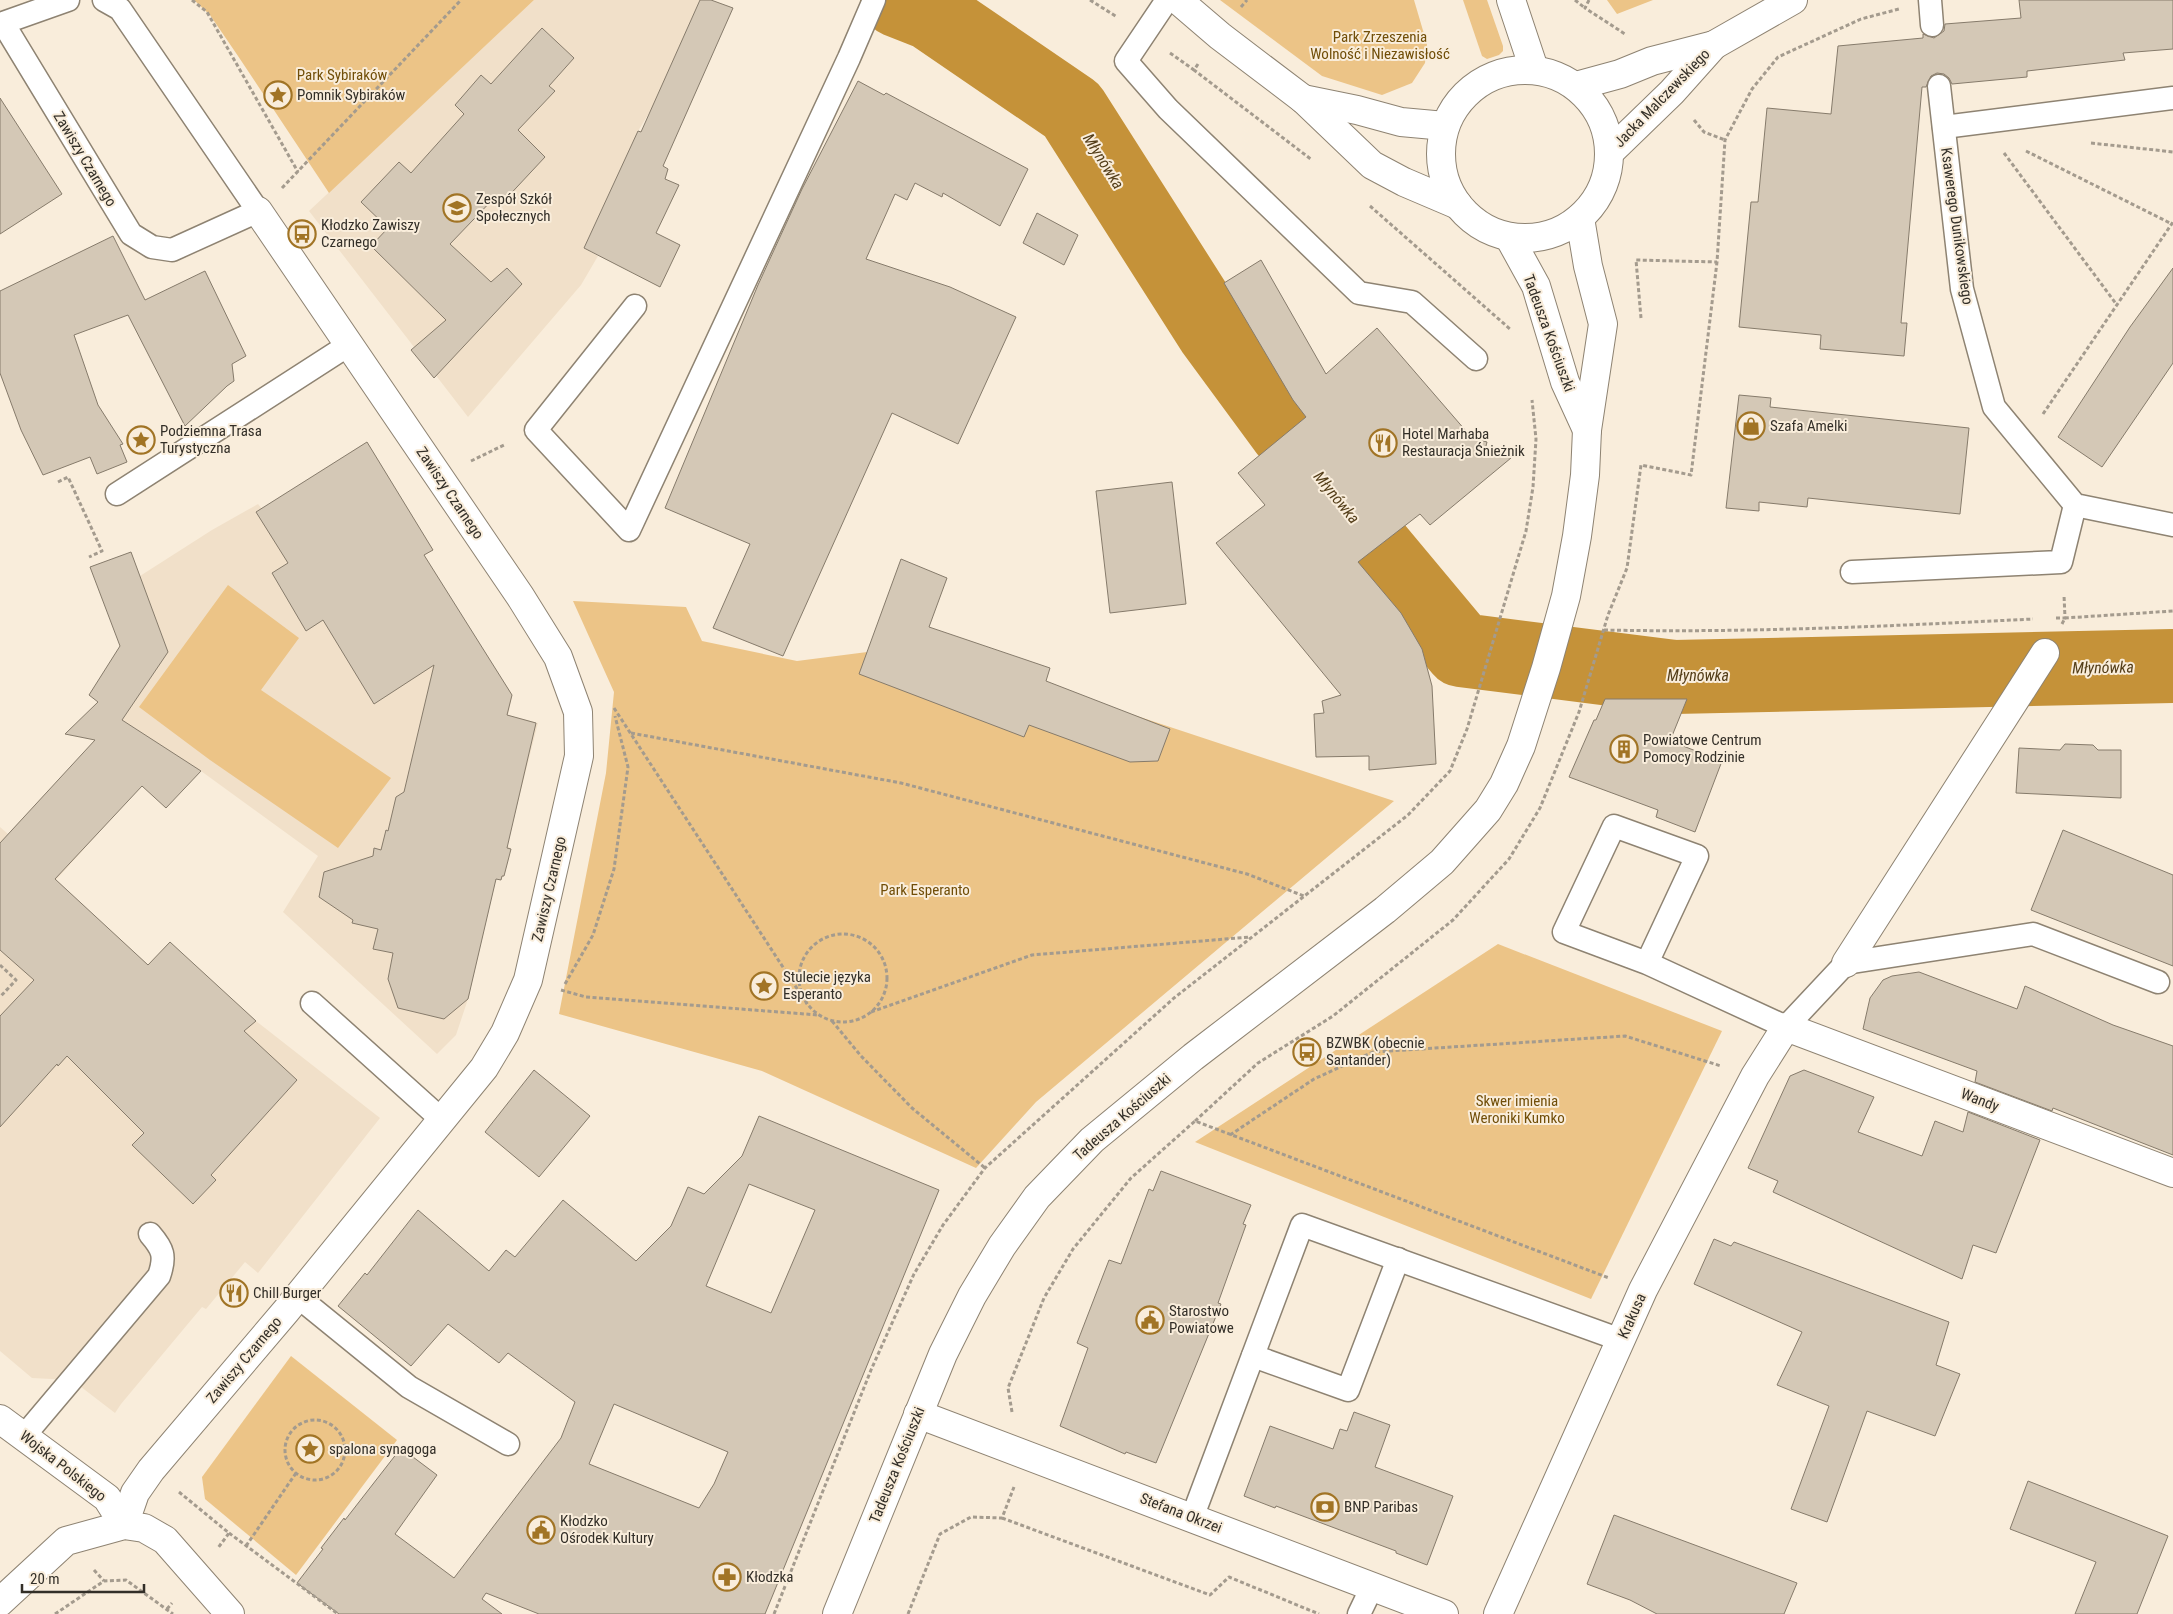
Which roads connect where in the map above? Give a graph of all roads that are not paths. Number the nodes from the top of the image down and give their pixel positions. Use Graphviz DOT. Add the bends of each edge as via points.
graph roads {
  1 [pos="68,0"];
  2 [pos="104,0"];
  3 [pos="874,0"];
  4 [pos="1167,0"];
  5 [pos="1178,0"];
  6 [pos="1511,0"];
  7 [pos="1793,0"];
  8 [pos="1930,1"];
  9 [pos="1,23"];
  10 [pos="1932,25"];
  11 [pos="1714,45"];
  12 [pos="1534,69"];
  13 [pos="1576,86"];
  14 [pos="1939,86"];
  15 [pos="2173,98"];
  16 [pos="1303,99"];
  17 [pos="1445,126"];
  18 [pos="1944,127"];
  19 [pos="1610,152"];
  20 [pos="1458,205"];
  21 [pos="258,211"];
  22 [pos="1580,218"];
  23 [pos="1509,236"];
  24 [pos="635,306"];
  25 [pos="350,344"];
  26 [pos="1476,359"];
  27 [pos="1587,430"];
  28 [pos="117,494"];
  29 [pos="2075,504"];
  30 [pos="2173,525"];
  31 [pos="1852,572"];
  32 [pos="2045,653"];
  33 [pos="1647,963"];
  34 [pos="1846,963"];
  35 [pos="2158,982"];
  36 [pos="312,1003"];
  37 [pos="1786,1027"];
  38 [pos="441,1119"];
  39 [pos="2173,1173"];
  40 [pos="150,1234"];
  41 [pos="1398,1259"];
  42 [pos="297,1296"];
  43 [pos="1621,1340"];
  44 [pos="1253,1356"];
  45 [pos="918,1414"];
  46 [pos="0,1419"];
  47 [pos="24,1436"];
  48 [pos="508,1444"];
  49 [pos="1192,1518"];
  50 [pos="124,1525"];
  51 [pos="1372,1587"];
  52 [pos="0,1602"];
  53 [pos="230,1614"];
  54 [pos="837,1614"];
  55 [pos="1359,1614"];
  56 [pos="1444,1614"];
  57 [pos="1498,1614"];
  1 -- 9 [label="lane, Zawiszy Czarnego"];
  2 -- 21 [label="lane, Zawiszy Czarnego" via="120,9"];
  3 -- 24 [label="lane" via="629,530 536,430"];
  4 -- 26 [label="lane" via="1126,61 1138,75 1168,109 1359,292 1412,302"];
  5 -- 16 [label="street"];
  6 -- 12 [label="street"];
  7 -- 11 [label="street, Jacka Malczewskiego"];
  8 -- 10 [label="lane"];
  9 -- 21 [label="lane, Zawiszy Czarnego" via="130,234 152,247 172,250"];
  11 -- 13 [label="street, Jacka Malczewskiego"];
  11 -- 19 [label="street, Jacka Malczewskiego" via="1672,92"];
  12 -- 13 [label="street" via="1556,75"];
  12 -- 17 [label="street" via="1510,71 1488,78 1469,91"];
  13 -- 19 [label="street" via="1594,104 1605,127"];
  14 -- 18 [label="lane, Ksawerego Dunikowskiego"];
  15 -- 18 [label="lane"];
  16 -- 17 [label="street" via="1401,122"];
  16 -- 20 [label="street" via="1372,164"];
  17 -- 20 [label="street" via="1441,153 1445,180"];
  18 -- 29 [label="lane, Ksawerego Dunikowskiego" via="1962,289 1994,407"];
  19 -- 22 [label="street" via="1602,188"];
  20 -- 23 [label="street" via="1472,220"];
  21 -- 25 [label="street, Zawiszy Czarnego"];
  22 -- 23 [label="street" via="1559,232 1534,238"];
  22 -- 27 [label="street, Tadeusza Kościuszki" via="1603,324"];
  23 -- 27 [label="street, Tadeusza Kościuszki" via="1536,286 1565,382"];
  25 -- 28 [label="lane"];
  25 -- 38 [label="street, Zawiszy Czarnego" via="558,657 578,712 579,756 528,980 505,1033 484,1068"];
  27 -- 45 [label="street, Tadeusza Kościuszki" via="1578,536 1566,596 1521,746 1488,810 1442,862 1092,1140 1036,1197 972,1296"];
  29 -- 30 [label="lane"];
  29 -- 31 [label="lane" via="2062,562"];
  32 -- 34 [label="street"];
  33 -- 33 [label="lane" via="1564,932 1614,826 1697,856"];
  33 -- 37 [label="lane"];
  34 -- 35 [label="lane" via="2033,934"];
  34 -- 37 [label="lane"];
  36 -- 38 [label="lane"];
  37 -- 39 [label="street, Wandy"];
  37 -- 43 [label="street, Krakusa" via="1755,1076 1643,1290"];
  38 -- 42 [label="street, Zawiszy Czarnego"];
  40 -- 47 [label="lane" via="161,1248 163,1264 159,1276"];
  41 -- 43 [label="lane"];
  41 -- 44 [label="lane" via="1302,1226"];
  41 -- 44 [label="lane" via="1348,1390"];
  42 -- 48 [label="lane" via="409,1387"];
  42 -- 50 [label="street, Zawiszy Czarnego" via="152,1470 135,1494"];
  43 -- 57 [label="street, Krakusa"];
  44 -- 49 [label="lane"];
  45 -- 49 [label="street, Stefana Okrzei"];
  45 -- 54 [label="street, Tadeusza Kościuszki"];
  46 -- 47 [label="street, Wojska Polskiego"];
  47 -- 50 [label="street, Wojska Polskiego" via="107,1498"];
  49 -- 51 [label="street, Stefana Okrzei"];
  50 -- 52 [label="street" via="66,1541"];
  50 -- 53 [label="street" via="144,1528 164,1540"];
  51 -- 55 [label="lane"];
  51 -- 56 [label="street, Stefana Okrzei"];
}
